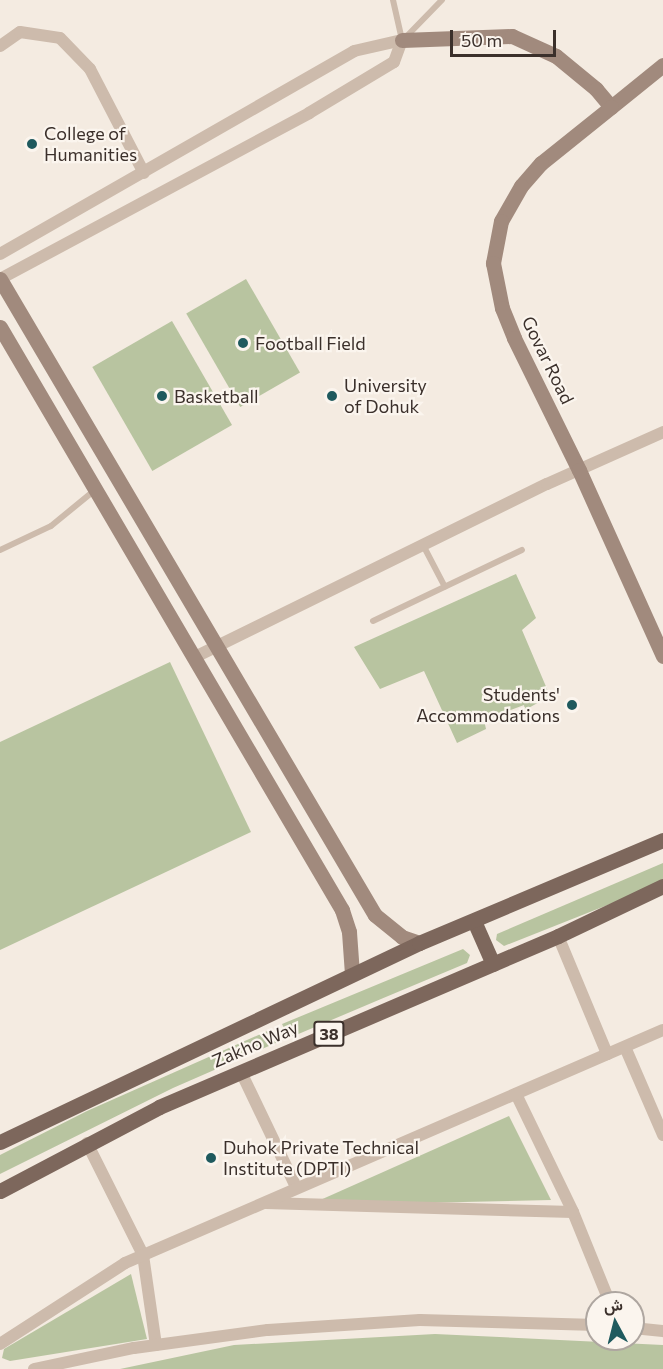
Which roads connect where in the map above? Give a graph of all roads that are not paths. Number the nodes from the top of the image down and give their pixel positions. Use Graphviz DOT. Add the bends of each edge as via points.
graph roads {
  1 [pos="393,0"];
  2 [pos="442,0"];
  3 [pos="402,40"];
  4 [pos="0,46"];
  5 [pos="663,65"];
  6 [pos="611,107"];
  7 [pos="144,172"];
  8 [pos="0,254"];
  9 [pos="0,279"];
  10 [pos="0,327"];
  11 [pos="663,432"];
  12 [pos="579,470"];
  13 [pos="96,490"];
  14 [pos="423,544"];
  15 [pos="0,550"];
  16 [pos="522,550"];
  17 [pos="445,587"];
  18 [pos="373,621"];
  19 [pos="216,646"];
  20 [pos="663,656"];
  21 [pos="195,657"];
  22 [pos="663,840"];
  23 [pos="663,886"];
  24 [pos="363,896"];
  25 [pos="342,910"];
  26 [pos="474,921"];
  27 [pos="558,936"];
  28 [pos="419,943"];
  29 [pos="493,964"];
  30 [pos="352,974"];
  31 [pos="663,1030"];
  32 [pos="625,1047"];
  33 [pos="607,1054"];
  34 [pos="241,1072"];
  35 [pos="516,1094"];
  36 [pos="663,1135"];
  37 [pos="2,1140"];
  38 [pos="87,1143"];
  39 [pos="296,1187"];
  40 [pos="0,1191"];
  41 [pos="260,1203"];
  42 [pos="573,1212"];
  43 [pos="143,1255"];
  44 [pos="605,1291"];
  45 [pos="585,1325"];
  46 [pos="645,1329"];
  47 [pos="663,1331"];
  48 [pos="0,1344"];
  49 [pos="156,1345"];
  50 [pos="34,1369"];
  1 -- 3 [label="lane"];
  2 -- 3 [label="lane"];
  3 -- 6 [label="street" via="512,36 556,56"];
  3 -- 7 [label="street" via="354,51"];
  3 -- 9 [label="street" via="394,62 309,113"];
  4 -- 7 [label="street" via="20,32 60,38 90,69"];
  5 -- 6 [label="street, Govar Road"];
  6 -- 12 [label="street, Govar Road" via="529,177 507,208 494,249 495,277 508,324"];
  7 -- 8 [label="street"];
  9 -- 19 [label="street"];
  10 -- 13 [label="street"];
  11 -- 12 [label="street"];
  12 -- 14 [label="street"];
  12 -- 20 [label="street, Govar Road"];
  13 -- 15 [label="lane" via="51,526"];
  13 -- 21 [label="street"];
  14 -- 17 [label="lane"];
  14 -- 19 [label="street"];
  16 -- 17 [label="lane"];
  17 -- 18 [label="lane"];
  19 -- 21 [label="street"];
  19 -- 24 [label="street"];
  21 -- 25 [label="street"];
  22 -- 26 [label="main road, Zakho Way / 38"];
  23 -- 27 [label="main road, Zakho Way / 38"];
  24 -- 25 [label="street"];
  24 -- 28 [label="street" via="387,927"];
  25 -- 30 [label="street" via="350,932"];
  26 -- 28 [label="main road, Zakho Way / 38"];
  26 -- 29 [label="main road"];
  27 -- 29 [label="main road, Zakho Way / 38"];
  27 -- 33 [label="street"];
  28 -- 30 [label="main road, Zakho Way / 38"];
  29 -- 34 [label="main road, Zakho Way / 38"];
  30 -- 37 [label="main road, Zakho Way / 38"];
  31 -- 32 [label="street"];
  32 -- 33 [label="street"];
  32 -- 36 [label="street"];
  33 -- 35 [label="street"];
  34 -- 38 [label="main road, Zakho Way / 38"];
  34 -- 39 [label="street"];
  35 -- 39 [label="street"];
  35 -- 42 [label="street"];
  38 -- 40 [label="main road, Zakho Way / 38"];
  38 -- 43 [label="street"];
  39 -- 41 [label="street"];
  41 -- 42 [label="street"];
  41 -- 43 [label="street"];
  42 -- 44 [label="street"];
  43 -- 48 [label="street"];
  43 -- 49 [label="street"];
  45 -- 49 [label="street" via="420,1320 268,1330"];
  46 -- 47 [label="street"];
  49 -- 50 [label="street"];
}
